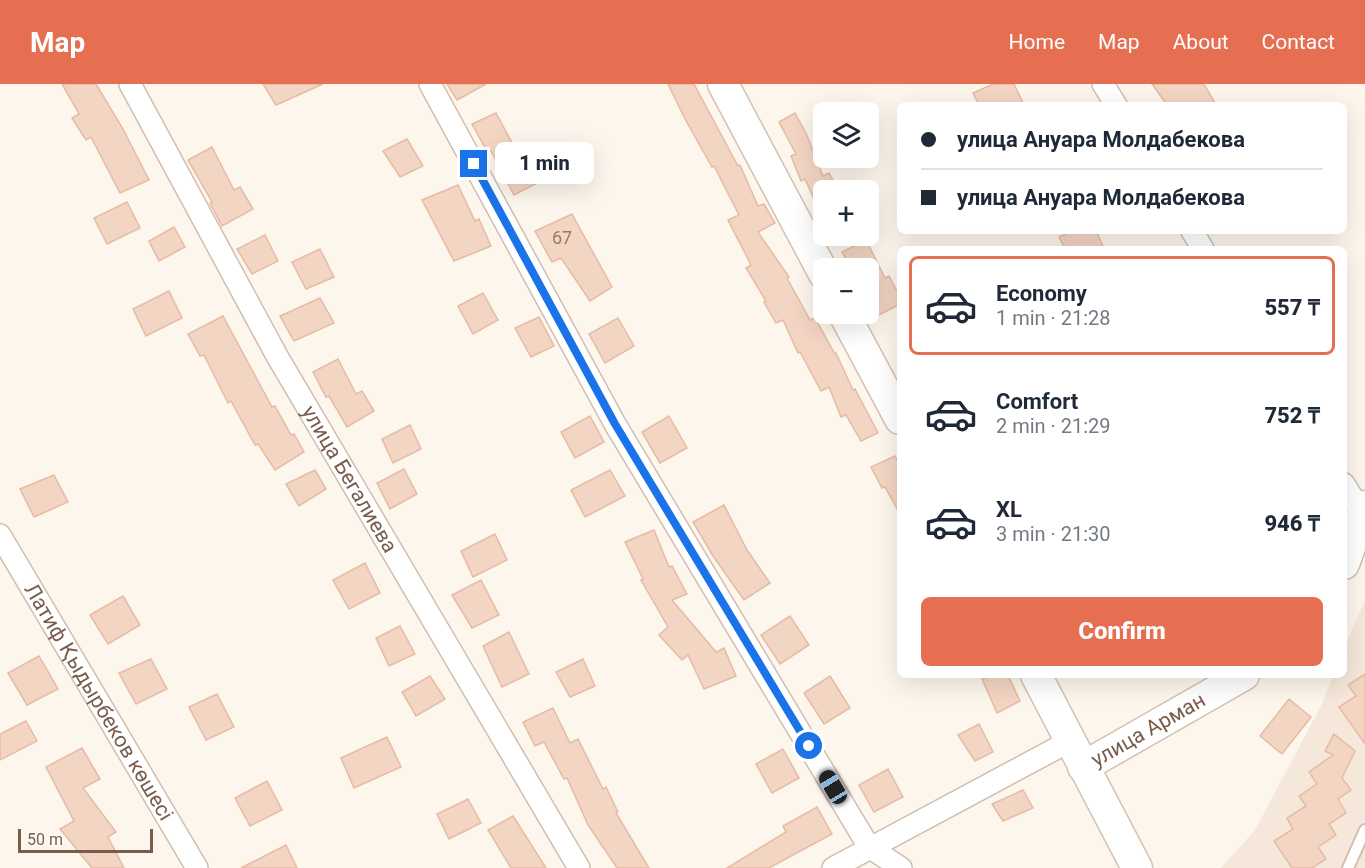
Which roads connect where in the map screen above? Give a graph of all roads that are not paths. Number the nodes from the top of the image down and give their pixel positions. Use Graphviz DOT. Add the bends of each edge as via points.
graph roads {
  1 [pos="130,84"];
  2 [pos="430,84"];
  3 [pos="723,84"];
  4 [pos="1103,84"];
  5 [pos="1114,102"];
  6 [pos="815,258"];
  7 [pos="849,324"];
  8 [pos="897,412"];
  9 [pos="1347,488"];
  10 [pos="1363,510"];
  11 [pos="0,535"];
  12 [pos="1347,555"];
  13 [pos="1038,678"];
  14 [pos="1238,678"];
  15 [pos="1077,754"];
  16 [pos="1365,830"];
  17 [pos="869,847"];
  18 [pos="197,868"];
  19 [pos="579,868"];
  20 [pos="833,868"];
  21 [pos="901,868"];
  22 [pos="1137,868"];
  23 [pos="1348,868"];
  1 -- 19 [label="street, улица Бегалиева" via="277,356"];
  2 -- 17 [label="street" via="615,424"];
  3 -- 6 [label="main road"];
  4 -- 5 [label="street"];
  7 -- 8 [label="main road"];
  9 -- 10 [label="street"];
  10 -- 12 [label="main road"];
  11 -- 18 [label="street, Латиф Қыдырбеков көшесі"];
  13 -- 15 [label="main road"];
  14 -- 15 [label="main road, улица Арман"];
  15 -- 17 [label="street"];
  15 -- 22 [label="main road"];
  16 -- 23 [label="lane"];
  17 -- 20 [label="street"];
  17 -- 21 [label="street"];
}
